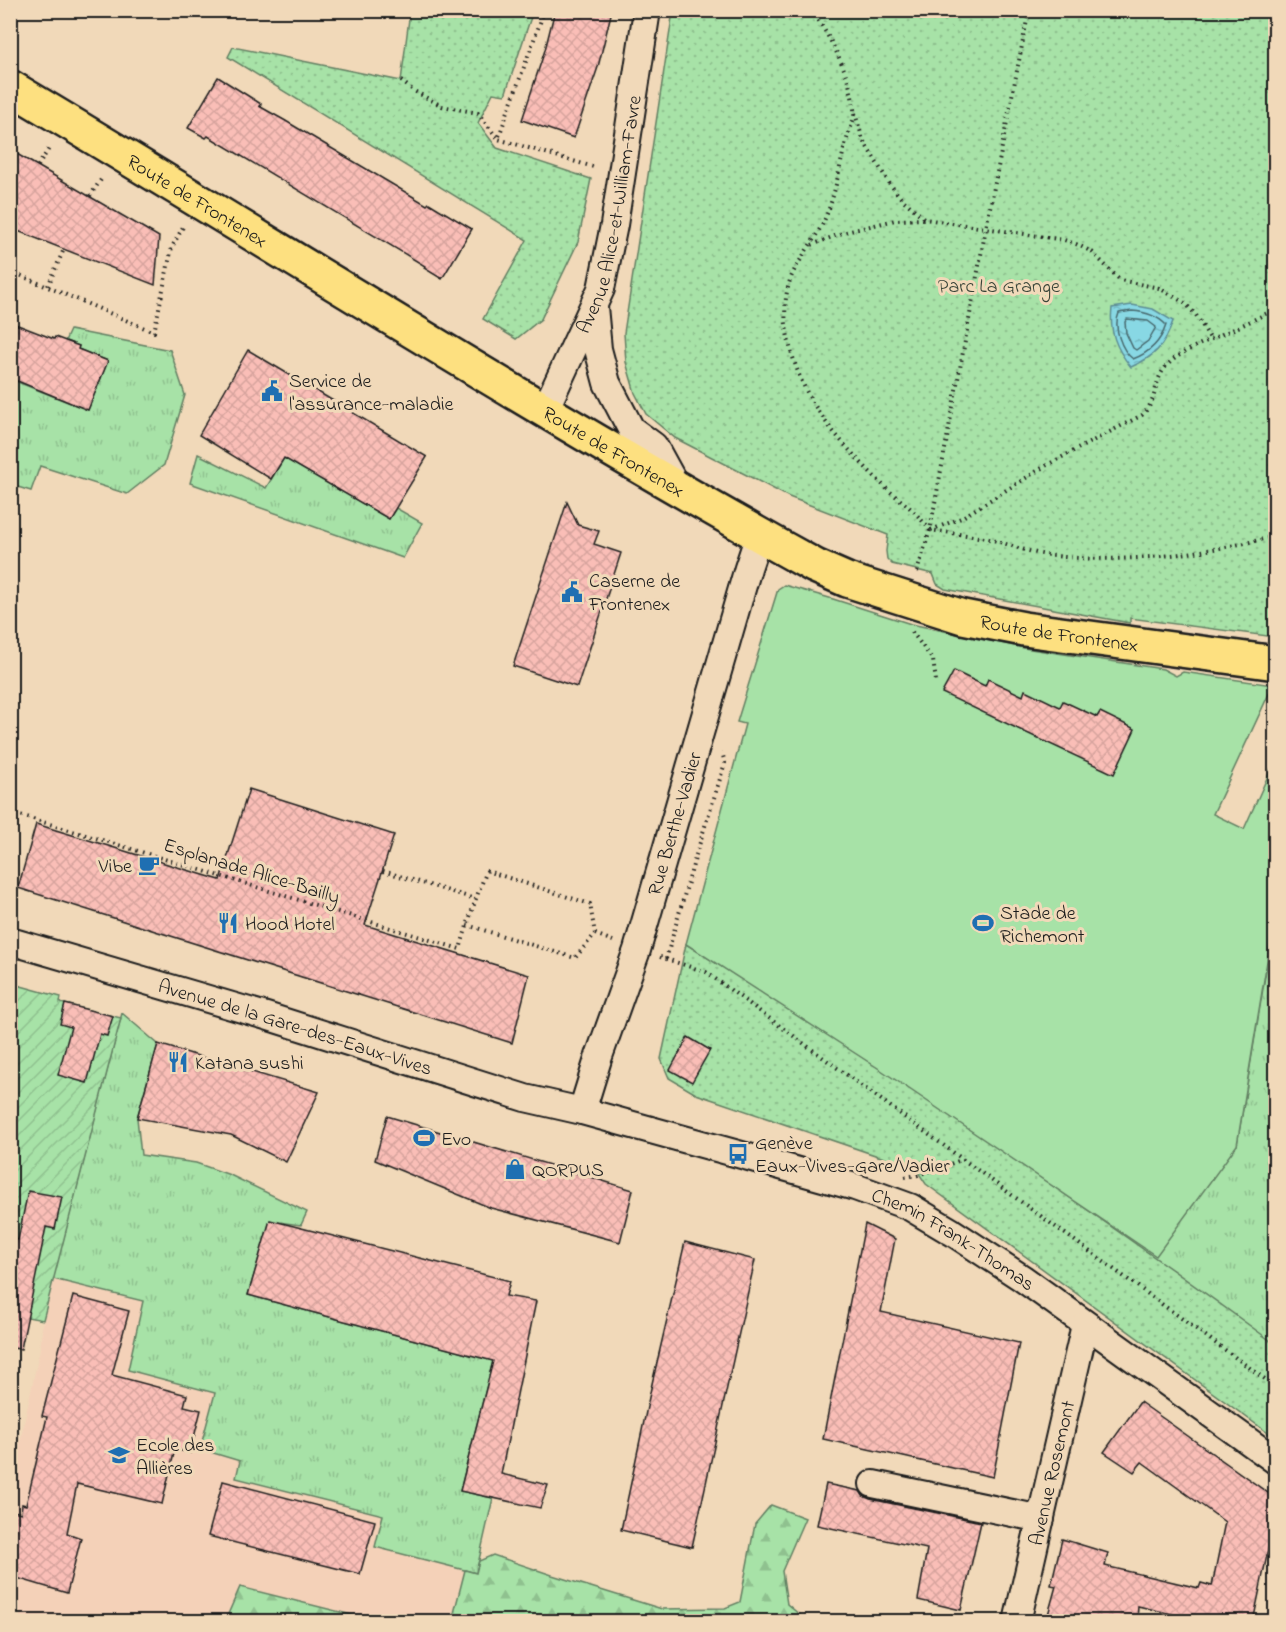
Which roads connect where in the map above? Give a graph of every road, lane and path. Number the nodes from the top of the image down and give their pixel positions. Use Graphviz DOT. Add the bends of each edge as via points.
graph roads {
  1 [pos="543,10"];
  2 [pos="647,10"];
  3 [pos="812,10"];
  4 [pos="1029,10"];
  5 [pos="401,81"];
  6 [pos="10,87"];
  7 [pos="855,112"];
  8 [pos="498,139"];
  9 [pos="50,147"];
  10 [pos="38,166"];
  11 [pos="598,169"];
  12 [pos="102,178"];
  13 [pos="90,196"];
  14 [pos="925,219"];
  15 [pos="183,227"];
  16 [pos="986,228"];
  17 [pos="811,245"];
  18 [pos="64,249"];
  19 [pos="10,271"];
  20 [pos="48,286"];
  21 [pos="594,305"];
  22 [pos="1275,309"];
  23 [pos="1211,340"];
  24 [pos="545,410"];
  25 [pos="676,486"];
  26 [pos="930,530"];
  27 [pos="759,535"];
  28 [pos="1275,536"];
  29 [pos="916,576"];
  30 [pos="910,629"];
  31 [pos="1275,663"];
  32 [pos="936,681"];
  33 [pos="700,738"];
  34 [pos="10,812"];
  35 [pos="383,871"];
  36 [pos="475,899"];
  37 [pos="467,925"];
  38 [pos="10,941"];
  39 [pos="637,951"];
  40 [pos="666,959"];
  41 [pos="582,1111"];
  42 [pos="962,1160"];
  43 [pos="918,1175"];
  44 [pos="1085,1325"];
  45 [pos="1275,1387"];
  46 [pos="1275,1461"];
  47 [pos="873,1484"];
  48 [pos="1041,1519"];
  49 [pos="1017,1622"];
  1 -- 8 [label="path"];
  2 -- 21 [label="street, Avenue Alice-et-William-Favre" via="607,265"];
  3 -- 7 [label="path" via="843,64"];
  4 -- 16 [label="path"];
  5 -- 8 [label="path" via="442,106 478,113"];
  6 -- 24 [label="main road, Route de Frontenex"];
  7 -- 14 [label="path" via="863,140 889,183"];
  7 -- 17 [label="path" via="827,215"];
  8 -- 11 [label="path"];
  9 -- 10 [label="path"];
  12 -- 13 [label="path"];
  14 -- 16 [label="path"];
  14 -- 17 [label="path" via="895,220"];
  15 -- 20 [label="path" via="172,248 154,332"];
  16 -- 23 [label="path" via="1064,240 1085,248 1120,280 1159,288 1185,303"];
  16 -- 26 [label="path"];
  17 -- 26 [label="path" via="794,271 786,307 788,337 803,384 830,428"];
  18 -- 20 [label="path"];
  19 -- 20 [label="path"];
  21 -- 24 [label="street, Avenue Alice-et-William-Favre"];
  21 -- 25 [label="street" via="598,349 607,383 631,429 654,446"];
  22 -- 23 [label="path"];
  23 -- 26 [label="path" via="1181,354 1164,369 1154,398 1142,415 1047,465 961,518"];
  24 -- 25 [label="main road, Route de Frontenex"];
  25 -- 27 [label="main road, Route de Frontenex"];
  26 -- 28 [label="path" via="988,539 1045,554 1085,558 1156,556"];
  26 -- 29 [label="path"];
  27 -- 31 [label="main road, Route de Frontenex" via="847,580 963,617"];
  27 -- 33 [label="street, Rue Berthe-Vadier"];
  30 -- 32 [label="path" via="933,660"];
  33 -- 39 [label="street, Rue Berthe-Vadier"];
  33 -- 40 [label="path" via="722,750 725,763"];
  34 -- 37 [label="path, Esplanade Alice-Bailly" via="460,949"];
  35 -- 36 [label="path"];
  36 -- 37 [label="path"];
  36 -- 37 [label="path" via="487,871 590,904 595,934 575,958"];
  38 -- 41 [label="street, Avenue de la Gare-des-Eaux-Vives" via="525,1098"];
  39 -- 40 [label="path"];
  39 -- 41 [label="street, Rue Berthe-Vadier"];
  40 -- 42 [label="path" via="706,972"];
  41 -- 44 [label="street, Chemin Frank-Thomas" via="855,1187 910,1207 1022,1278"];
  42 -- 43 [label="path"];
  42 -- 45 [label="path"];
  44 -- 46 [label="street, Chemin Frank-Thomas"];
  44 -- 48 [label="street, Avenue Rosemont"];
  47 -- 48 [label="street"];
  48 -- 49 [label="street, Avenue Rosemont"];
}
